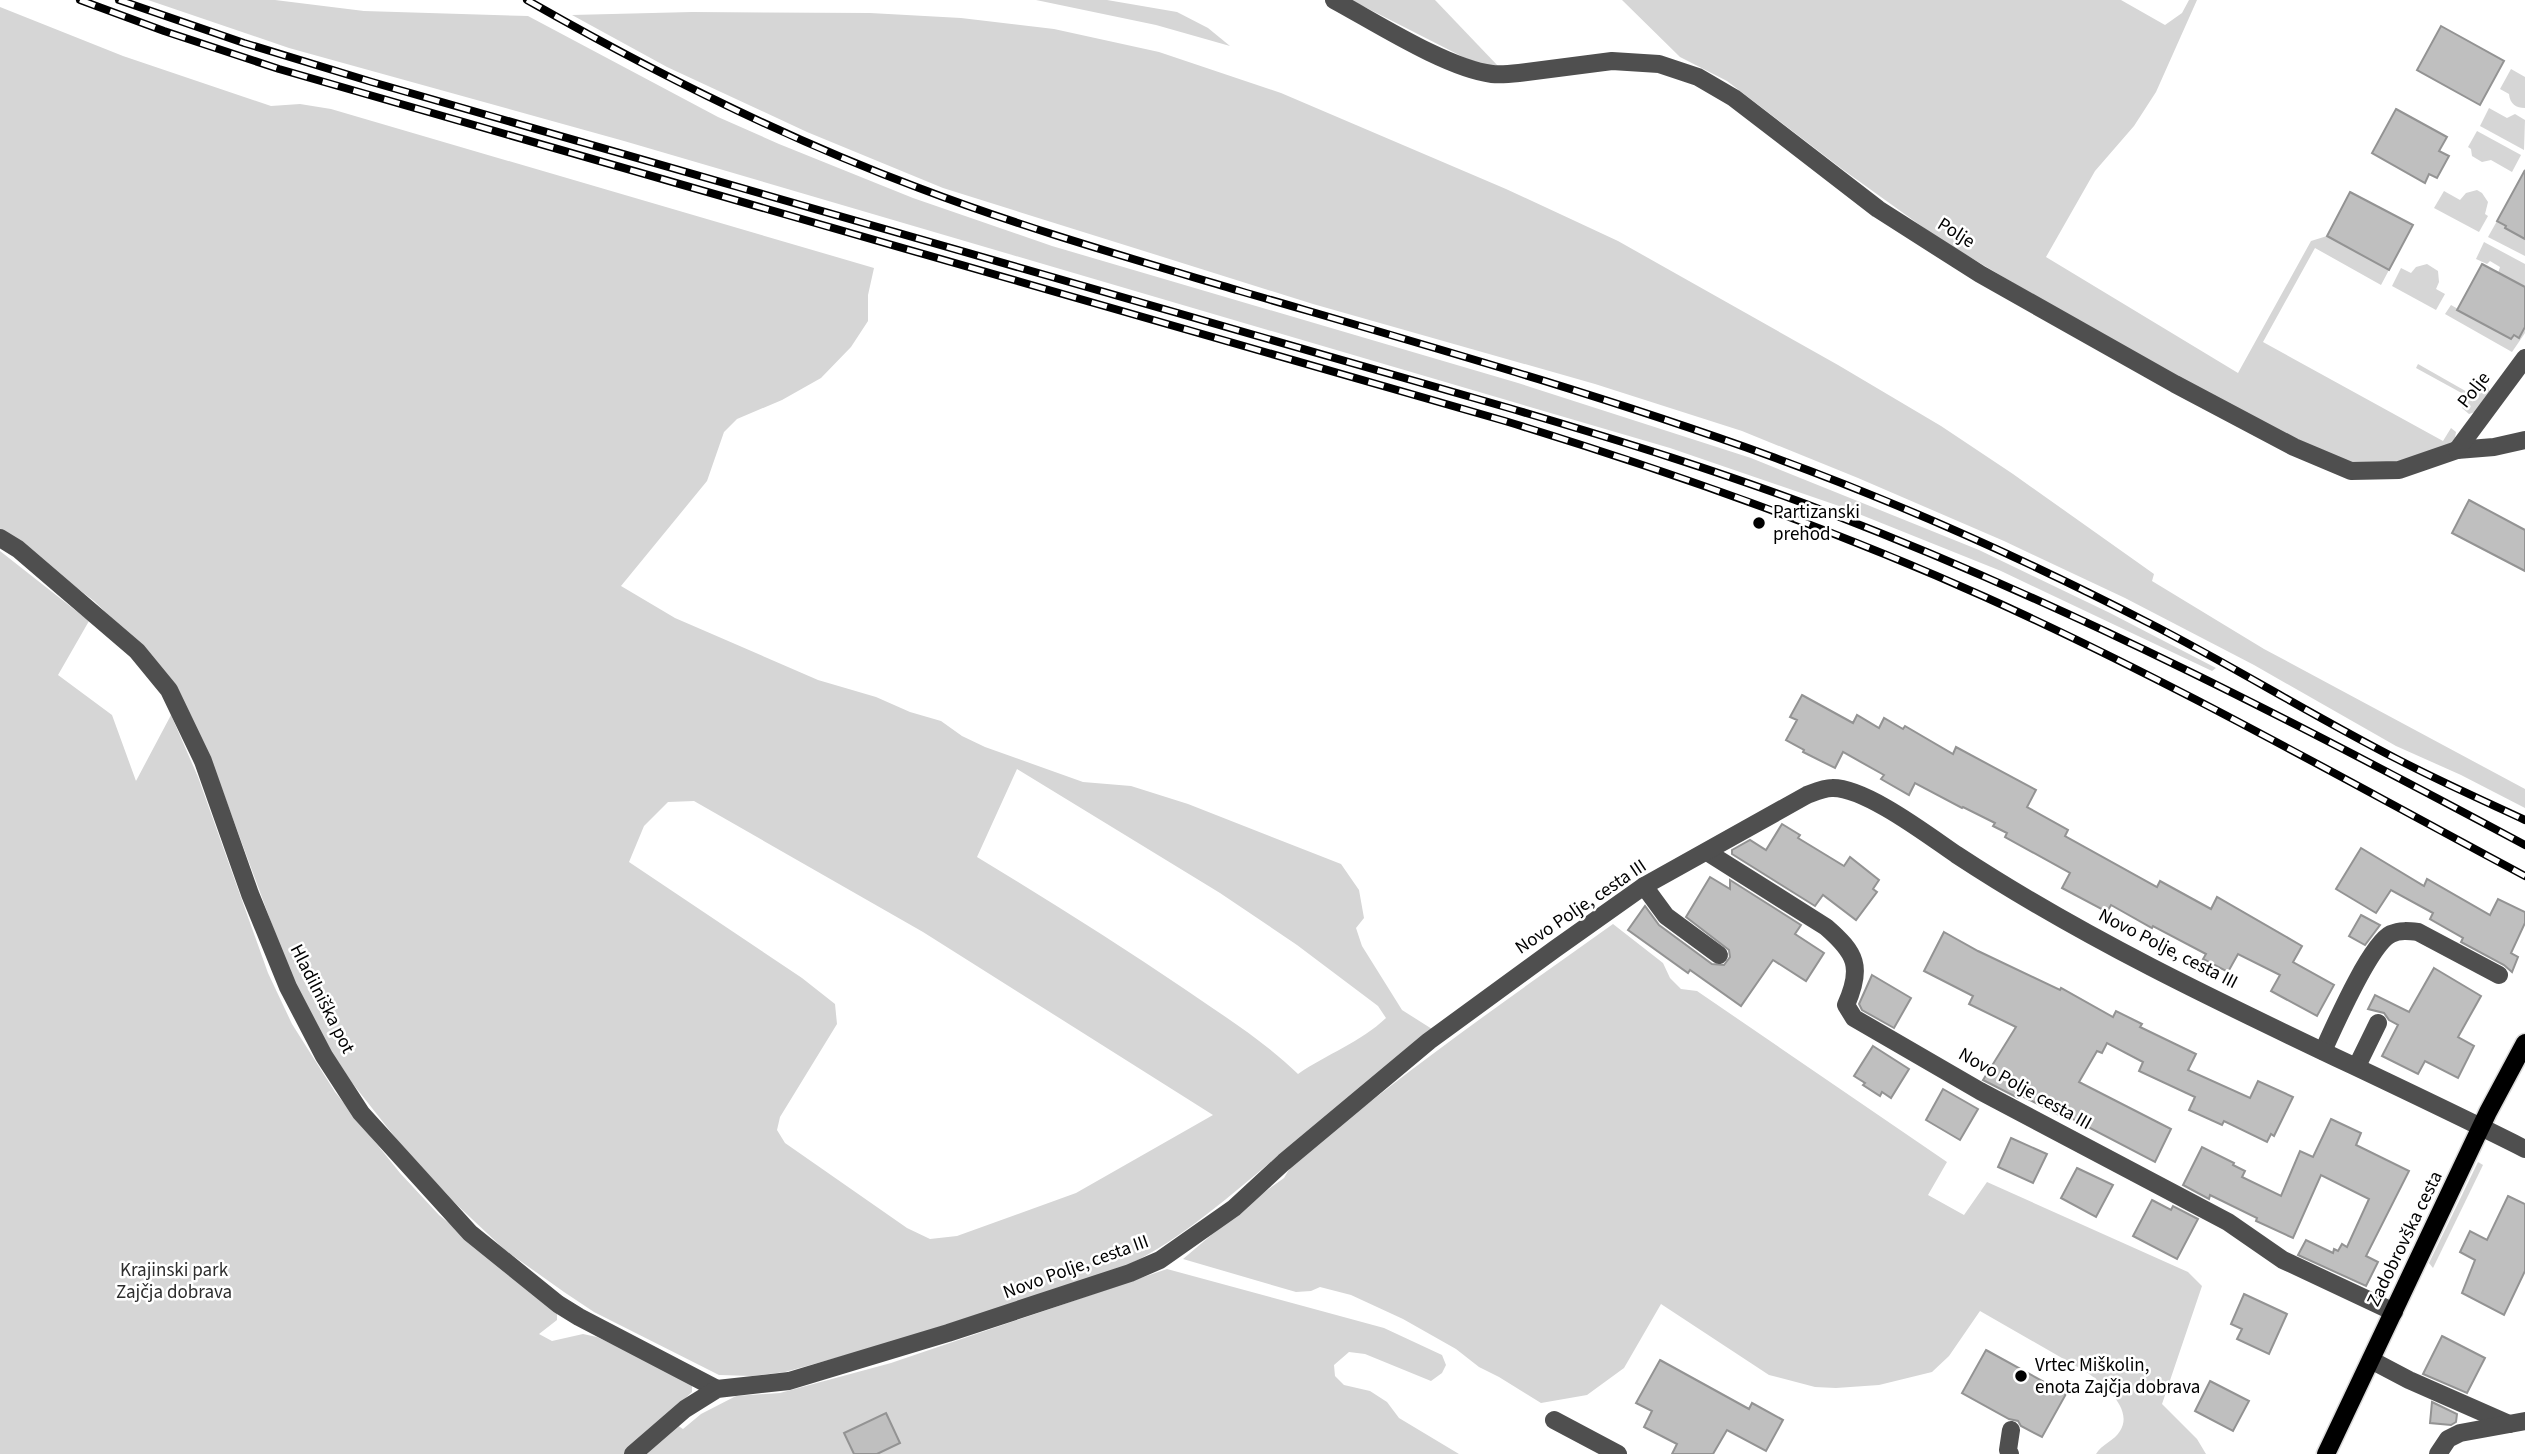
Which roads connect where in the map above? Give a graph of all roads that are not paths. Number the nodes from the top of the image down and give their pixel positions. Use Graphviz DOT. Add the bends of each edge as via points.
graph roads {
  1 [pos="1334,0"];
  2 [pos="2525,358"];
  3 [pos="2525,440"];
  4 [pos="2457,450"];
  5 [pos="0,538"];
  6 [pos="1707,852"];
  7 [pos="1644,886"];
  8 [pos="1719,955"];
  9 [pos="2499,975"];
  10 [pos="2378,1023"];
  11 [pos="2525,1043"];
  12 [pos="2323,1051"];
  13 [pos="2357,1066"];
  14 [pos="2482,1126"];
  15 [pos="2525,1149"];
  16 [pos="2394,1312"];
  17 [pos="2371,1360"];
  18 [pos="717,1389"];
  19 [pos="1554,1420"];
  20 [pos="2517,1423"];
  21 [pos="2011,1430"];
  22 [pos="633,1454"];
  23 [pos="1618,1454"];
  24 [pos="2010,1454"];
  25 [pos="2326,1454"];
  26 [pos="2438,1454"];
  1 -- 4 [label="street, Polje" via="1438,55 1481,72 1519,73 1612,61 1659,64 1688,73 1734,98 1878,209 1980,274 2294,447 2351,471 2399,470"];
  2 -- 4 [label="street, Polje"];
  3 -- 4 [label="street"];
  5 -- 18 [label="street, Hladilniška pot" via="137,651 169,690 203,761 288,987 361,1113 470,1233 558,1304"];
  6 -- 7 [label="street, Novo Polje, cesta III"];
  6 -- 12 [label="street, Novo Polje, cesta III" via="1807,795 1843,788 1880,804 1993,879 2089,933"];
  6 -- 16 [label="street, Novo Polje cesta III" via="1843,942 1855,966 1846,1005 1854,1018 1989,1096 2228,1222 2283,1260"];
  7 -- 8 [label="street" via="1665,916"];
  7 -- 18 [label="street, Novo Polje, cesta III" via="1429,1041 1234,1208 1160,1260 948,1333 789,1381"];
  9 -- 12 [label="street" via="2418,932 2390,934 2374,951"];
  10 -- 13 [label="street"];
  11 -- 14 [label="main road, Zadobrovška cesta"];
  12 -- 13 [label="street, Novo Polje, cesta III"];
  13 -- 14 [label="street, Novo Polje, cesta III"];
  14 -- 15 [label="street, Novo Polje, cesta III"];
  14 -- 16 [label="main road, Zadobrovška cesta"];
  16 -- 17 [label="main road, Zadobrovška cesta"];
  17 -- 20 [label="street"];
  17 -- 25 [label="main road, Zadobrovška cesta"];
  18 -- 22 [label="street" via="685,1409"];
  19 -- 23 [label="street"];
  20 -- 26 [label="street" via="2460,1433 2448,1439"];
  21 -- 24 [label="street"];
}
